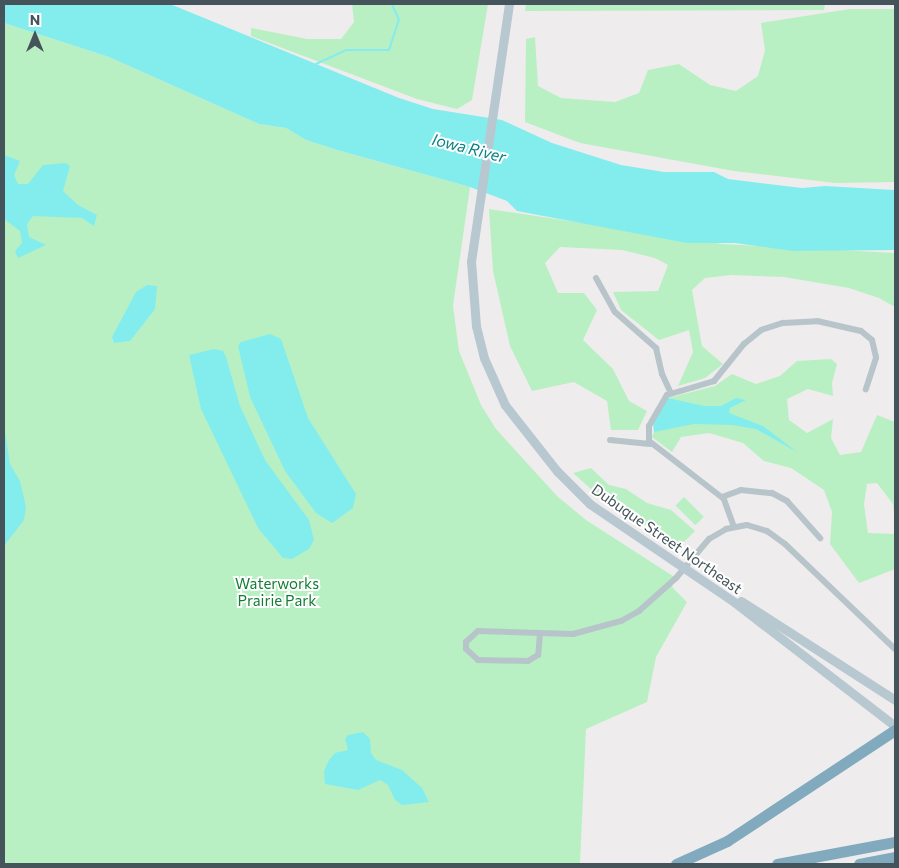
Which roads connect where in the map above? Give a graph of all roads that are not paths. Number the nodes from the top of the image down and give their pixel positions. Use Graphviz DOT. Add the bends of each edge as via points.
graph roads {
  1 [pos="509,4"];
  2 [pos="596,278"];
  3 [pos="866,389"];
  4 [pos="671,393"];
  5 [pos="610,440"];
  6 [pos="650,444"];
  7 [pos="722,497"];
  8 [pos="734,527"];
  9 [pos="820,538"];
  10 [pos="689,572"];
  11 [pos="540,634"];
  12 [pos="895,649"];
  13 [pos="895,700"];
  14 [pos="895,726"];
  15 [pos="895,730"];
  16 [pos="895,842"];
  17 [pos="895,857"];
  18 [pos="676,864"];
  19 [pos="777,864"];
  20 [pos="859,864"];
  1 -- 10 [label="main road, Dubuque Street Northeast" via="471,260 472,310 484,358 505,405 557,471 590,504"];
  2 -- 4 [label="street" via="615,312 656,348 662,374"];
  3 -- 4 [label="street" via="876,352 872,340 861,331 817,321 783,323 761,330 744,344 714,381"];
  4 -- 6 [label="street" via="652,418 648,432"];
  5 -- 6 [label="street"];
  6 -- 7 [label="street"];
  7 -- 8 [label="street"];
  7 -- 9 [label="street" via="741,490 772,493 787,501"];
  8 -- 10 [label="street" via="709,539"];
  8 -- 12 [label="street" via="753,526 773,534"];
  10 -- 11 [label="street" via="620,621 573,634"];
  10 -- 13 [label="main road" via="832,657"];
  10 -- 14 [label="main road, Dubuque Street Northeast"];
  11 -- 11 [label="street" via="538,655 528,661 478,660 466,649 466,642 478,631"];
  15 -- 18 [label="highway" via="727,841"];
  16 -- 19 [label="highway"];
  17 -- 20 [label="highway"];
}
